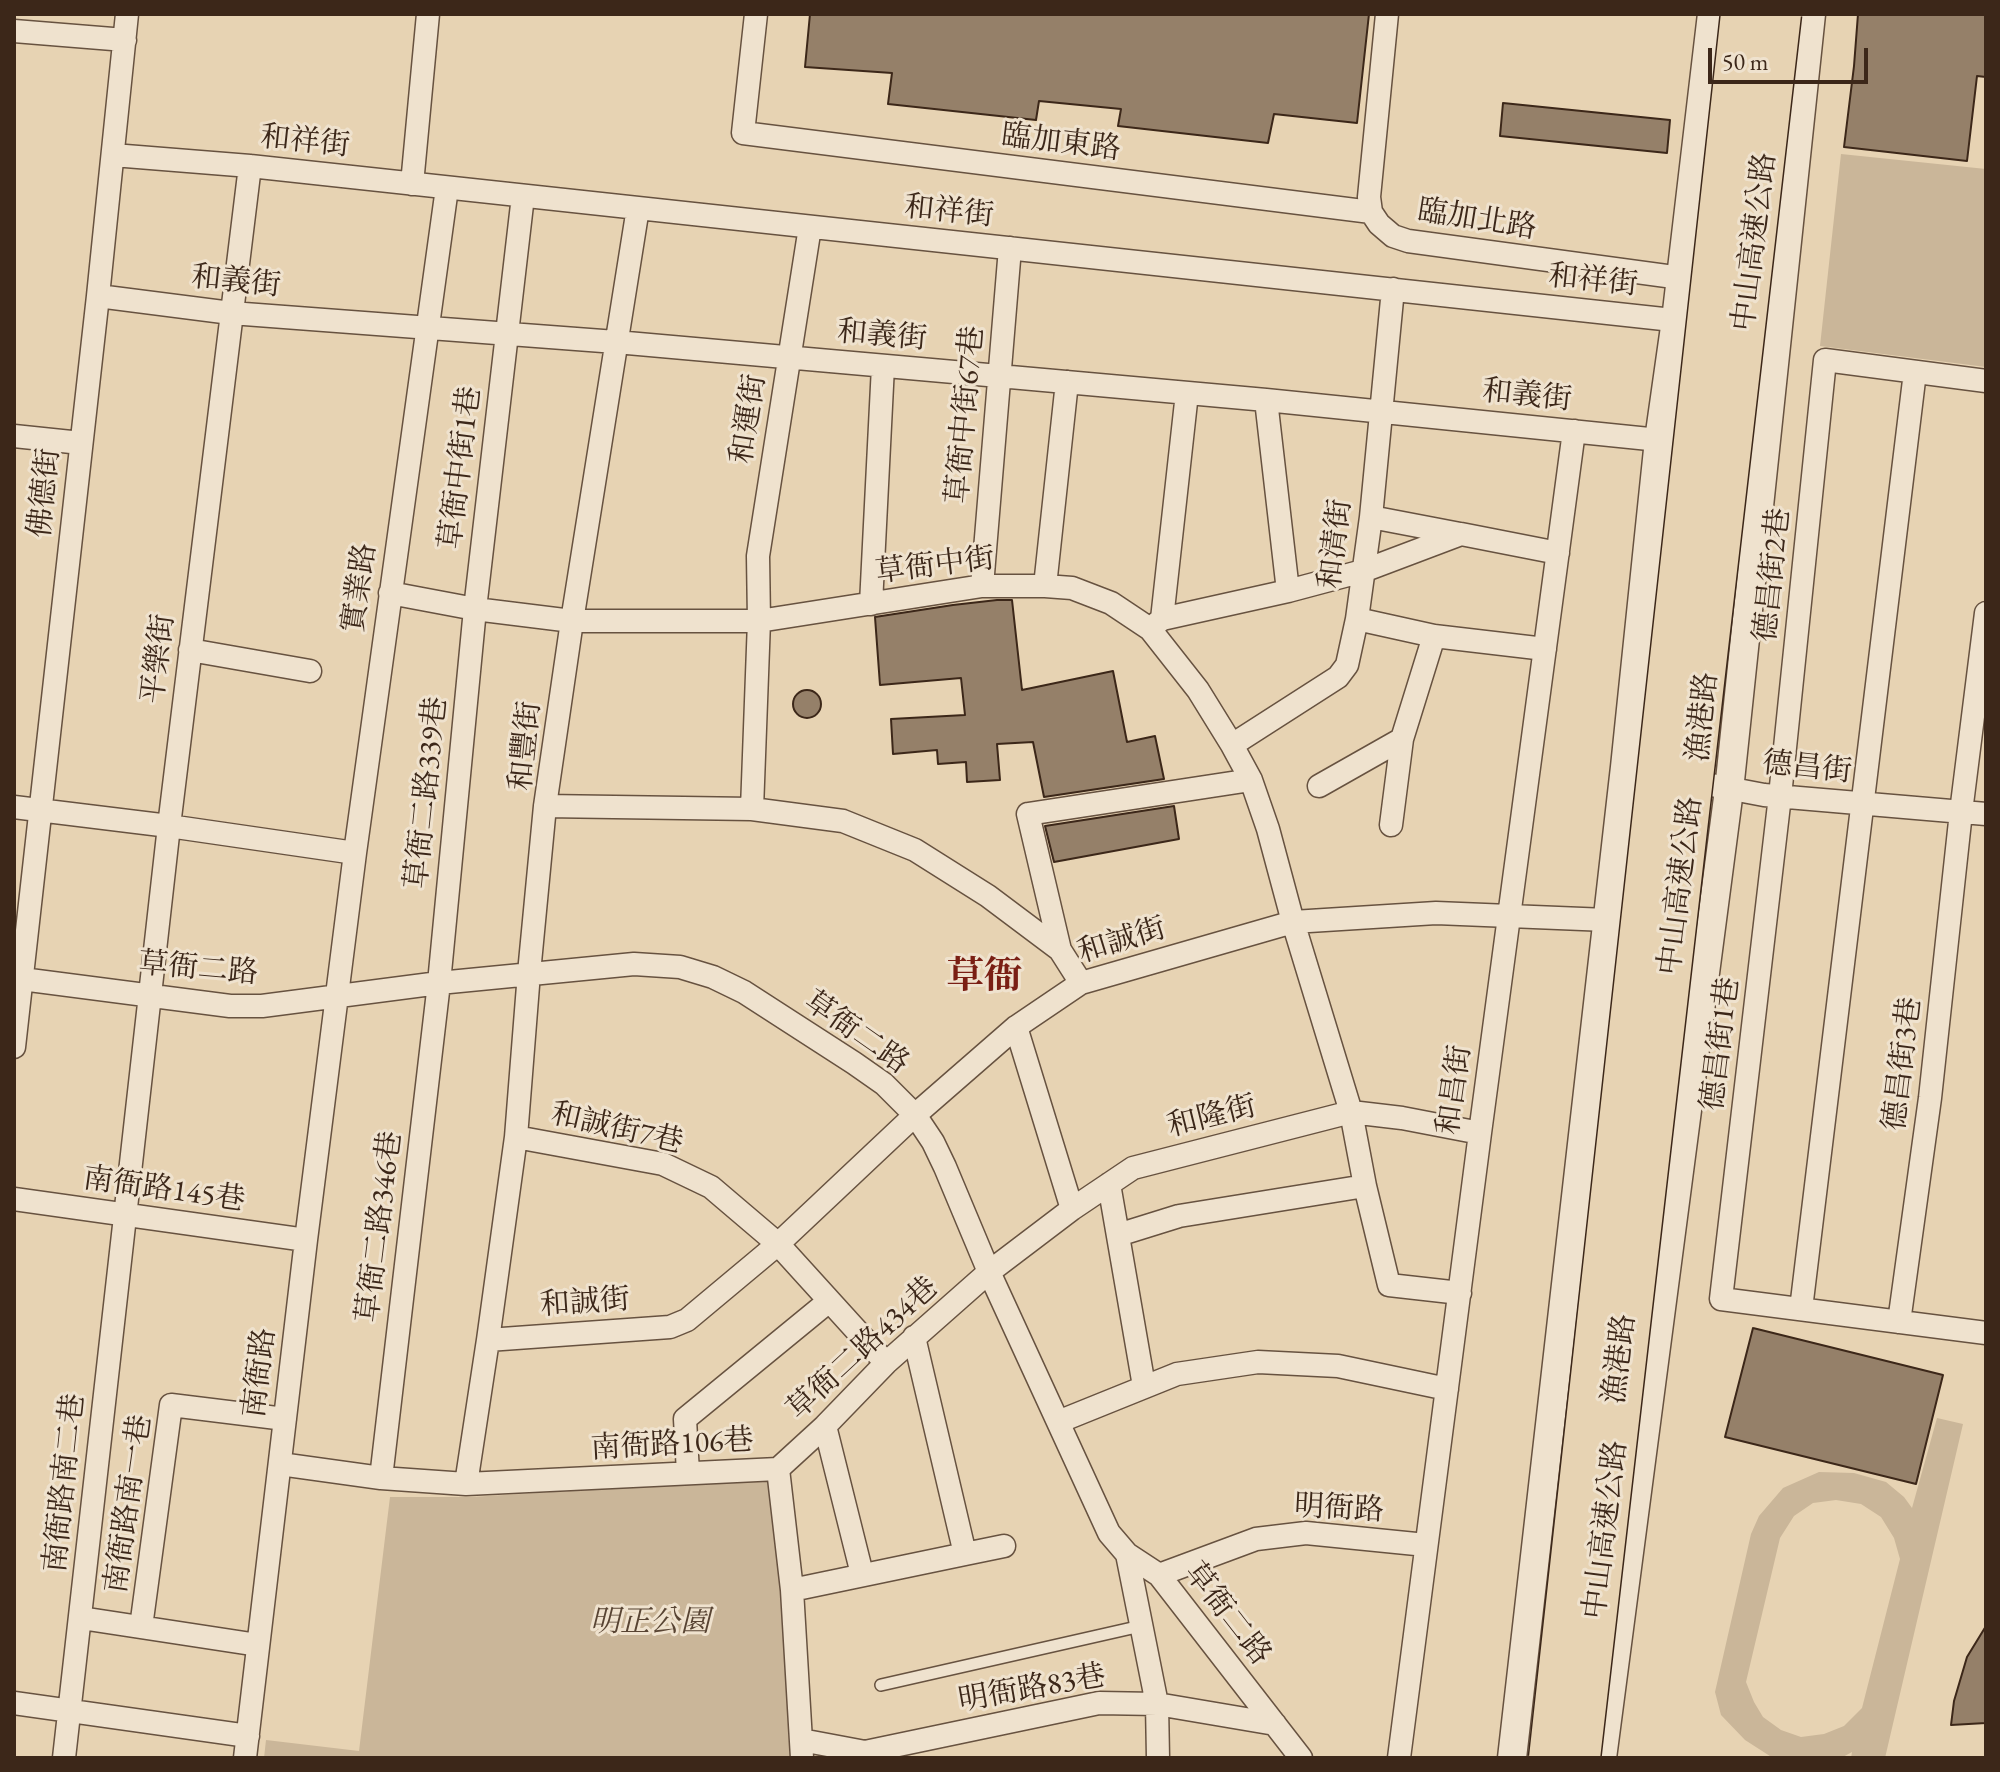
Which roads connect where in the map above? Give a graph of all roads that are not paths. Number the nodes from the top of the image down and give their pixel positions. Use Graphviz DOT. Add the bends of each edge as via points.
graph roads {
  1 [pos="127,14"];
  2 [pos="428,14"];
  3 [pos="756,14"];
  4 [pos="1387,14"];
  5 [pos="1712,14"];
  6 [pos="1741,14"];
  7 [pos="1781,14"];
  8 [pos="1811,14"];
  9 [pos="14,31"];
  10 [pos="125,40"];
  11 [pos="113,155"];
  12 [pos="250,166"];
  13 [pos="412,184"];
  14 [pos="447,188"];
  15 [pos="523,196"];
  16 [pos="638,208"];
  17 [pos="1371,212"];
  18 [pos="810,227"];
  19 [pos="1010,248"];
  20 [pos="1680,278"];
  21 [pos="1393,289"];
  22 [pos="1782,290"];
  23 [pos="98,296"];
  24 [pos="231,313"];
  25 [pos="1676,320"];
  26 [pos="427,328"];
  27 [pos="507,333"];
  28 [pos="1778,334"];
  29 [pos="616,342"];
  30 [pos="789,358"];
  31 [pos="883,366"];
  32 [pos="1915,372"];
  33 [pos="999,376"];
  34 [pos="1986,381"];
  35 [pos="1067,382"];
  36 [pos="1187,393"];
  37 [pos="1266,400"];
  38 [pos="1381,411"];
  39 [pos="1574,431"];
  40 [pos="14,436"];
  41 [pos="1659,440"];
  42 [pos="81,443"];
  43 [pos="1371,517"];
  44 [pos="1461,534"];
  45 [pos="1558,553"];
  46 [pos="1363,571"];
  47 [pos="982,586"];
  48 [pos="1045,586"];
  49 [pos="1288,591"];
  50 [pos="390,593"];
  51 [pos="871,604"];
  52 [pos="475,609"];
  53 [pos="1986,613"];
  54 [pos="1357,619"];
  55 [pos="572,621"];
  56 [pos="759,621"];
  57 [pos="1156,624"];
  58 [pos="1434,636"];
  59 [pos="1545,649"];
  60 [pos="190,650"];
  61 [pos="310,671"];
  62 [pos="1402,739"];
  63 [pos="1232,745"];
  64 [pos="1625,767"];
  65 [pos="1251,780"];
  66 [pos="1319,786"];
  67 [pos="1729,790"];
  68 [pos="1780,796"];
  69 [pos="1862,804"];
  70 [pos="545,806"];
  71 [pos="14,807"];
  72 [pos="752,809"];
  73 [pos="41,810"];
  74 [pos="1961,812"];
  75 [pos="1986,814"];
  76 [pos="1391,825"];
  77 [pos="169,826"];
  78 [pos="355,853"];
  79 [pos="1510,916"];
  80 [pos="1607,920"];
  81 [pos="1293,922"];
  82 [pos="1060,950"];
  83 [pos="529,973"];
  84 [pos="18,979"];
  85 [pos="439,983"];
  86 [pos="1081,983"];
  87 [pos="149,996"];
  88 [pos="337,996"];
  89 [pos="1016,1027"];
  90 [pos="14,1047"];
  91 [pos="1351,1112"];
  92 [pos="915,1115"];
  93 [pos="1480,1133"];
  94 [pos="516,1137"];
  95 [pos="1109,1184"];
  96 [pos="1365,1186"];
  97 [pos="14,1199"];
  98 [pos="1072,1209"];
  99 [pos="125,1215"];
  100 [pos="1118,1235"];
  101 [pos="306,1240"];
  102 [pos="778,1244"];
  103 [pos="989,1272"];
  104 [pos="1460,1293"];
  105 [pos="829,1301"];
  106 [pos="1801,1309"];
  107 [pos="1899,1322"];
  108 [pos="1986,1333"];
  109 [pos="914,1337"];
  110 [pos="488,1340"];
  111 [pos="886,1363"];
  112 [pos="1144,1386"];
  113 [pos="1447,1389"];
  114 [pos="285,1419"];
  115 [pos="1058,1422"];
  116 [pos="825,1426"];
  117 [pos="280,1464"];
  118 [pos="778,1469"];
  119 [pos="688,1473"];
  120 [pos="381,1478"];
  121 [pos="466,1484"];
  122 [pos="1426,1545"];
  123 [pos="1004,1546"];
  124 [pos="965,1554"];
  125 [pos="1127,1554"];
  126 [pos="862,1574"];
  127 [pos="1159,1575"];
  128 [pos="792,1590"];
  129 [pos="81,1618"];
  130 [pos="1141,1626"];
  131 [pos="141,1627"];
  132 [pos="258,1645"];
  133 [pos="881,1685"];
  134 [pos="14,1703"];
  135 [pos="1157,1704"];
  136 [pos="69,1710"];
  137 [pos="1275,1724"];
  138 [pos="246,1747"];
  139 [pos="801,1749"];
  140 [pos="64,1758"];
  141 [pos="1158,1758"];
  142 [pos="1301,1758"];
  143 [pos="1399,1758"];
  144 [pos="1512,1758"];
  145 [pos="1549,1758"];
  146 [pos="1580,1758"];
  147 [pos="1602,1758"];
  1 -- 10 [label="street, 佛德街"];
  2 -- 13 [label="street"];
  3 -- 17 [label="street, 臨加東路" via="743,133"];
  4 -- 17 [label="street"];
  5 -- 20 [label="street, 漁港路"];
  6 -- 145 [label="highway, 中山高速公路, bridge"];
  7 -- 146 [label="highway, 中山高速公路, bridge"];
  8 -- 22 [label="street, 漁港路"];
  9 -- 10 [label="street"];
  10 -- 11 [label="street, 佛德街"];
  11 -- 12 [label="street, 和祥街"];
  11 -- 23 [label="street, 佛德街"];
  12 -- 13 [label="street, 和祥街"];
  12 -- 24 [label="street, 平樂街"];
  13 -- 14 [label="street, 和祥街"];
  14 -- 15 [label="street, 和祥街"];
  14 -- 26 [label="street, 實業路"];
  15 -- 16 [label="street, 和祥街"];
  15 -- 27 [label="street, 草衙中街1巷"];
  16 -- 18 [label="street, 和祥街"];
  16 -- 29 [label="street, 和豐街"];
  17 -- 20 [label="street, 臨加北路" via="1393,236 1408,241"];
  18 -- 19 [label="street, 和祥街"];
  18 -- 30 [label="street, 和運街"];
  19 -- 21 [label="street, 和祥街"];
  19 -- 33 [label="street, 草衙中街67巷"];
  20 -- 22 [label="street, 臨加北路"];
  20 -- 25 [label="street, 漁港路"];
  21 -- 25 [label="street, 和祥街"];
  21 -- 38 [label="street, 和清街"];
  22 -- 28 [label="street, 漁港路"];
  23 -- 24 [label="street, 和義街"];
  23 -- 42 [label="street, 佛德街"];
  24 -- 26 [label="street, 和義街"];
  24 -- 60 [label="street, 平樂街"];
  25 -- 28 [label="street, 和祥街"];
  25 -- 41 [label="street, 漁港路"];
  26 -- 27 [label="street, 和義街"];
  26 -- 50 [label="street, 實業路"];
  27 -- 29 [label="street, 和義街"];
  27 -- 52 [label="street, 草衙中街1巷"];
  28 -- 67 [label="street, 漁港路"];
  29 -- 30 [label="street, 和義街"];
  29 -- 55 [label="street, 和豐街"];
  30 -- 31 [label="street, 和義街"];
  30 -- 56 [label="street, 和運街" via="758,556"];
  31 -- 33 [label="street, 和義街"];
  31 -- 51 [label="street"];
  32 -- 34 [label="street"];
  32 -- 68 [label="street, 德昌街2巷" via="1825,360"];
  32 -- 69 [label="street"];
  33 -- 35 [label="street, 和義街"];
  33 -- 47 [label="street, 草衙中街67巷"];
  35 -- 36 [label="street, 和義街"];
  35 -- 48 [label="street"];
  36 -- 37 [label="street, 和義街"];
  36 -- 57 [label="street"];
  37 -- 38 [label="street, 和義街"];
  37 -- 49 [label="street"];
  38 -- 39 [label="street, 和義街"];
  38 -- 43 [label="street, 和清街"];
  39 -- 41 [label="street, 和義街"];
  39 -- 45 [label="street, 和昌街"];
  40 -- 42 [label="street"];
  41 -- 64 [label="street, 漁港路"];
  42 -- 73 [label="street, 佛德街"];
  43 -- 44 [label="street"];
  43 -- 46 [label="street, 和清街"];
  44 -- 45 [label="street"];
  44 -- 46 [label="street"];
  45 -- 59 [label="street, 和昌街"];
  46 -- 49 [label="street"];
  46 -- 54 [label="street, 和清街"];
  47 -- 48 [label="street, 草衙中街"];
  47 -- 51 [label="street, 草衙中街"];
  48 -- 57 [label="street, 草衙中街" via="1072,588"];
  49 -- 57 [label="street"];
  50 -- 52 [label="street, 草衙中街"];
  50 -- 78 [label="street, 實業路"];
  51 -- 56 [label="street, 草衙中街"];
  52 -- 55 [label="street, 草衙中街"];
  52 -- 85 [label="street, 草衙二路339巷"];
  53 -- 74 [label="street, 德昌街3巷"];
  54 -- 58 [label="street"];
  54 -- 63 [label="street, 和清街" via="1347,665 1338,677"];
  55 -- 56 [label="street, 草衙中街"];
  55 -- 70 [label="street, 和豐街"];
  56 -- 72 [label="street, 和運街"];
  57 -- 63 [label="street, 草衙中街"];
  58 -- 59 [label="street"];
  58 -- 62 [label="street"];
  59 -- 79 [label="street, 和昌街"];
  60 -- 61 [label="street"];
  60 -- 77 [label="street, 平樂街"];
  62 -- 66 [label="street"];
  62 -- 76 [label="street"];
  63 -- 65 [label="street, 草衙中街"];
  64 -- 67 [label="street, 德昌街"];
  64 -- 80 [label="street, 漁港路"];
  65 -- 81 [label="street, 草衙中街"];
  65 -- 82 [label="street" via="1028,814"];
  67 -- 68 [label="street, 德昌街"];
  67 -- 147 [label="street, 漁港路"];
  68 -- 69 [label="street, 德昌街"];
  68 -- 106 [label="street, 德昌街1巷" via="1721,1299"];
  69 -- 74 [label="street, 德昌街"];
  69 -- 106 [label="street"];
  70 -- 72 [label="street, 和豐街"];
  70 -- 83 [label="street, 和誠街"];
  71 -- 73 [label="street"];
  72 -- 82 [label="street, 和豐街" via="843,821 915,850"];
  73 -- 77 [label="street"];
  73 -- 84 [label="street, 佛德街"];
  74 -- 75 [label="street, 德昌街"];
  74 -- 107 [label="street, 德昌街3巷"];
  77 -- 78 [label="street"];
  77 -- 87 [label="street, 平樂街"];
  78 -- 88 [label="street, 實業路"];
  79 -- 80 [label="street, 和誠街"];
  79 -- 81 [label="street, 和誠街" via="1436,913"];
  79 -- 93 [label="street, 和昌街"];
  80 -- 144 [label="street, 漁港路"];
  81 -- 86 [label="street, 和誠街"];
  81 -- 91 [label="street, 草衙中街"];
  82 -- 86 [label="street, 和豐街"];
  83 -- 85 [label="street, 草衙二路"];
  83 -- 92 [label="street, 草衙二路" via="634,964 680,967 713,977 854,1063"];
  83 -- 94 [label="street, 和誠街"];
  84 -- 87 [label="street, 草衙二路"];
  84 -- 90 [label="street, 佛德街"];
  85 -- 88 [label="street, 草衙二路"];
  85 -- 120 [label="street, 草衙二路346巷"];
  86 -- 89 [label="street, 和誠街"];
  87 -- 88 [label="street, 草衙二路" via="230,1006"];
  87 -- 99 [label="street, 南衙路南二巷"];
  88 -- 101 [label="street, 南衙路"];
  89 -- 92 [label="street, 和誠街"];
  89 -- 98 [label="street"];
  91 -- 93 [label="street, 和隆街"];
  91 -- 95 [label="street, 和隆街" via="1133,1168"];
  91 -- 96 [label="street, 草衙中街"];
  92 -- 102 [label="street, 和誠街"];
  92 -- 103 [label="street, 草衙二路" via="939,1154"];
  93 -- 104 [label="street, 和昌街"];
  94 -- 102 [label="street, 和誠街7巷" via="663,1164 711,1187"];
  94 -- 110 [label="street, 和誠街"];
  95 -- 98 [label="street, 和隆街"];
  95 -- 100 [label="street"];
  96 -- 100 [label="street" via="1179,1216"];
  96 -- 104 [label="street, 草衙中街" via="1389,1285"];
  97 -- 99 [label="street, 南衙路145巷"];
  98 -- 103 [label="street, 和隆街"];
  99 -- 101 [label="street, 南衙路145巷"];
  99 -- 129 [label="street, 南衙路南二巷"];
  100 -- 112 [label="street"];
  101 -- 114 [label="street, 南衙路"];
  102 -- 105 [label="street, 和誠街7巷"];
  102 -- 110 [label="street, 和誠街" via="687,1320 670,1327"];
  103 -- 109 [label="street, 草衙二路434巷"];
  103 -- 115 [label="street, 草衙二路"];
  104 -- 113 [label="street, 和昌街"];
  105 -- 111 [label="street, 和誠街7巷"];
  105 -- 119 [label="street" via="685,1419"];
  106 -- 107 [label="street"];
  107 -- 108 [label="street"];
  109 -- 111 [label="street, 草衙二路434巷"];
  109 -- 124 [label="street"];
  110 -- 121 [label="street, 和誠街"];
  111 -- 116 [label="street, 草衙二路434巷"];
  112 -- 113 [label="street" via="1177,1374 1258,1362 1338,1366"];
  112 -- 115 [label="street"];
  113 -- 122 [label="street, 和昌街"];
  114 -- 117 [label="street, 南衙路"];
  114 -- 131 [label="street, 南衙路南一巷" via="171,1405"];
  115 -- 125 [label="street, 草衙二路" via="1109,1533"];
  116 -- 118 [label="street, 草衙二路434巷"];
  116 -- 126 [label="street"];
  117 -- 120 [label="street, 南衙路106巷"];
  117 -- 132 [label="street, 南衙路"];
  118 -- 119 [label="street, 南衙路106巷"];
  118 -- 128 [label="street, 南衙路106巷"];
  119 -- 121 [label="street, 南衙路106巷"];
  120 -- 121 [label="street, 南衙路106巷"];
  122 -- 127 [label="street, 明衙路" via="1306,1533 1256,1539"];
  122 -- 143 [label="street, 和昌街"];
  123 -- 124 [label="street"];
  124 -- 126 [label="street"];
  125 -- 127 [label="street, 草衙二路"];
  125 -- 130 [label="street"];
  126 -- 128 [label="street"];
  127 -- 137 [label="street, 草衙二路"];
  128 -- 139 [label="street, 南衙路106巷"];
  129 -- 131 [label="street"];
  129 -- 136 [label="street, 南衙路南二巷"];
  130 -- 133 [label="lane"];
  130 -- 135 [label="street"];
  131 -- 132 [label="street"];
  132 -- 138 [label="street, 南衙路"];
  134 -- 136 [label="street"];
  135 -- 137 [label="street, 明衙路83巷"];
  135 -- 139 [label="street, 明衙路83巷" via="1099,1703 865,1752"];
  135 -- 141 [label="street"];
  136 -- 138 [label="street"];
  136 -- 140 [label="street, 南衙路南二巷"];
  137 -- 142 [label="street, 草衙二路"];
}
